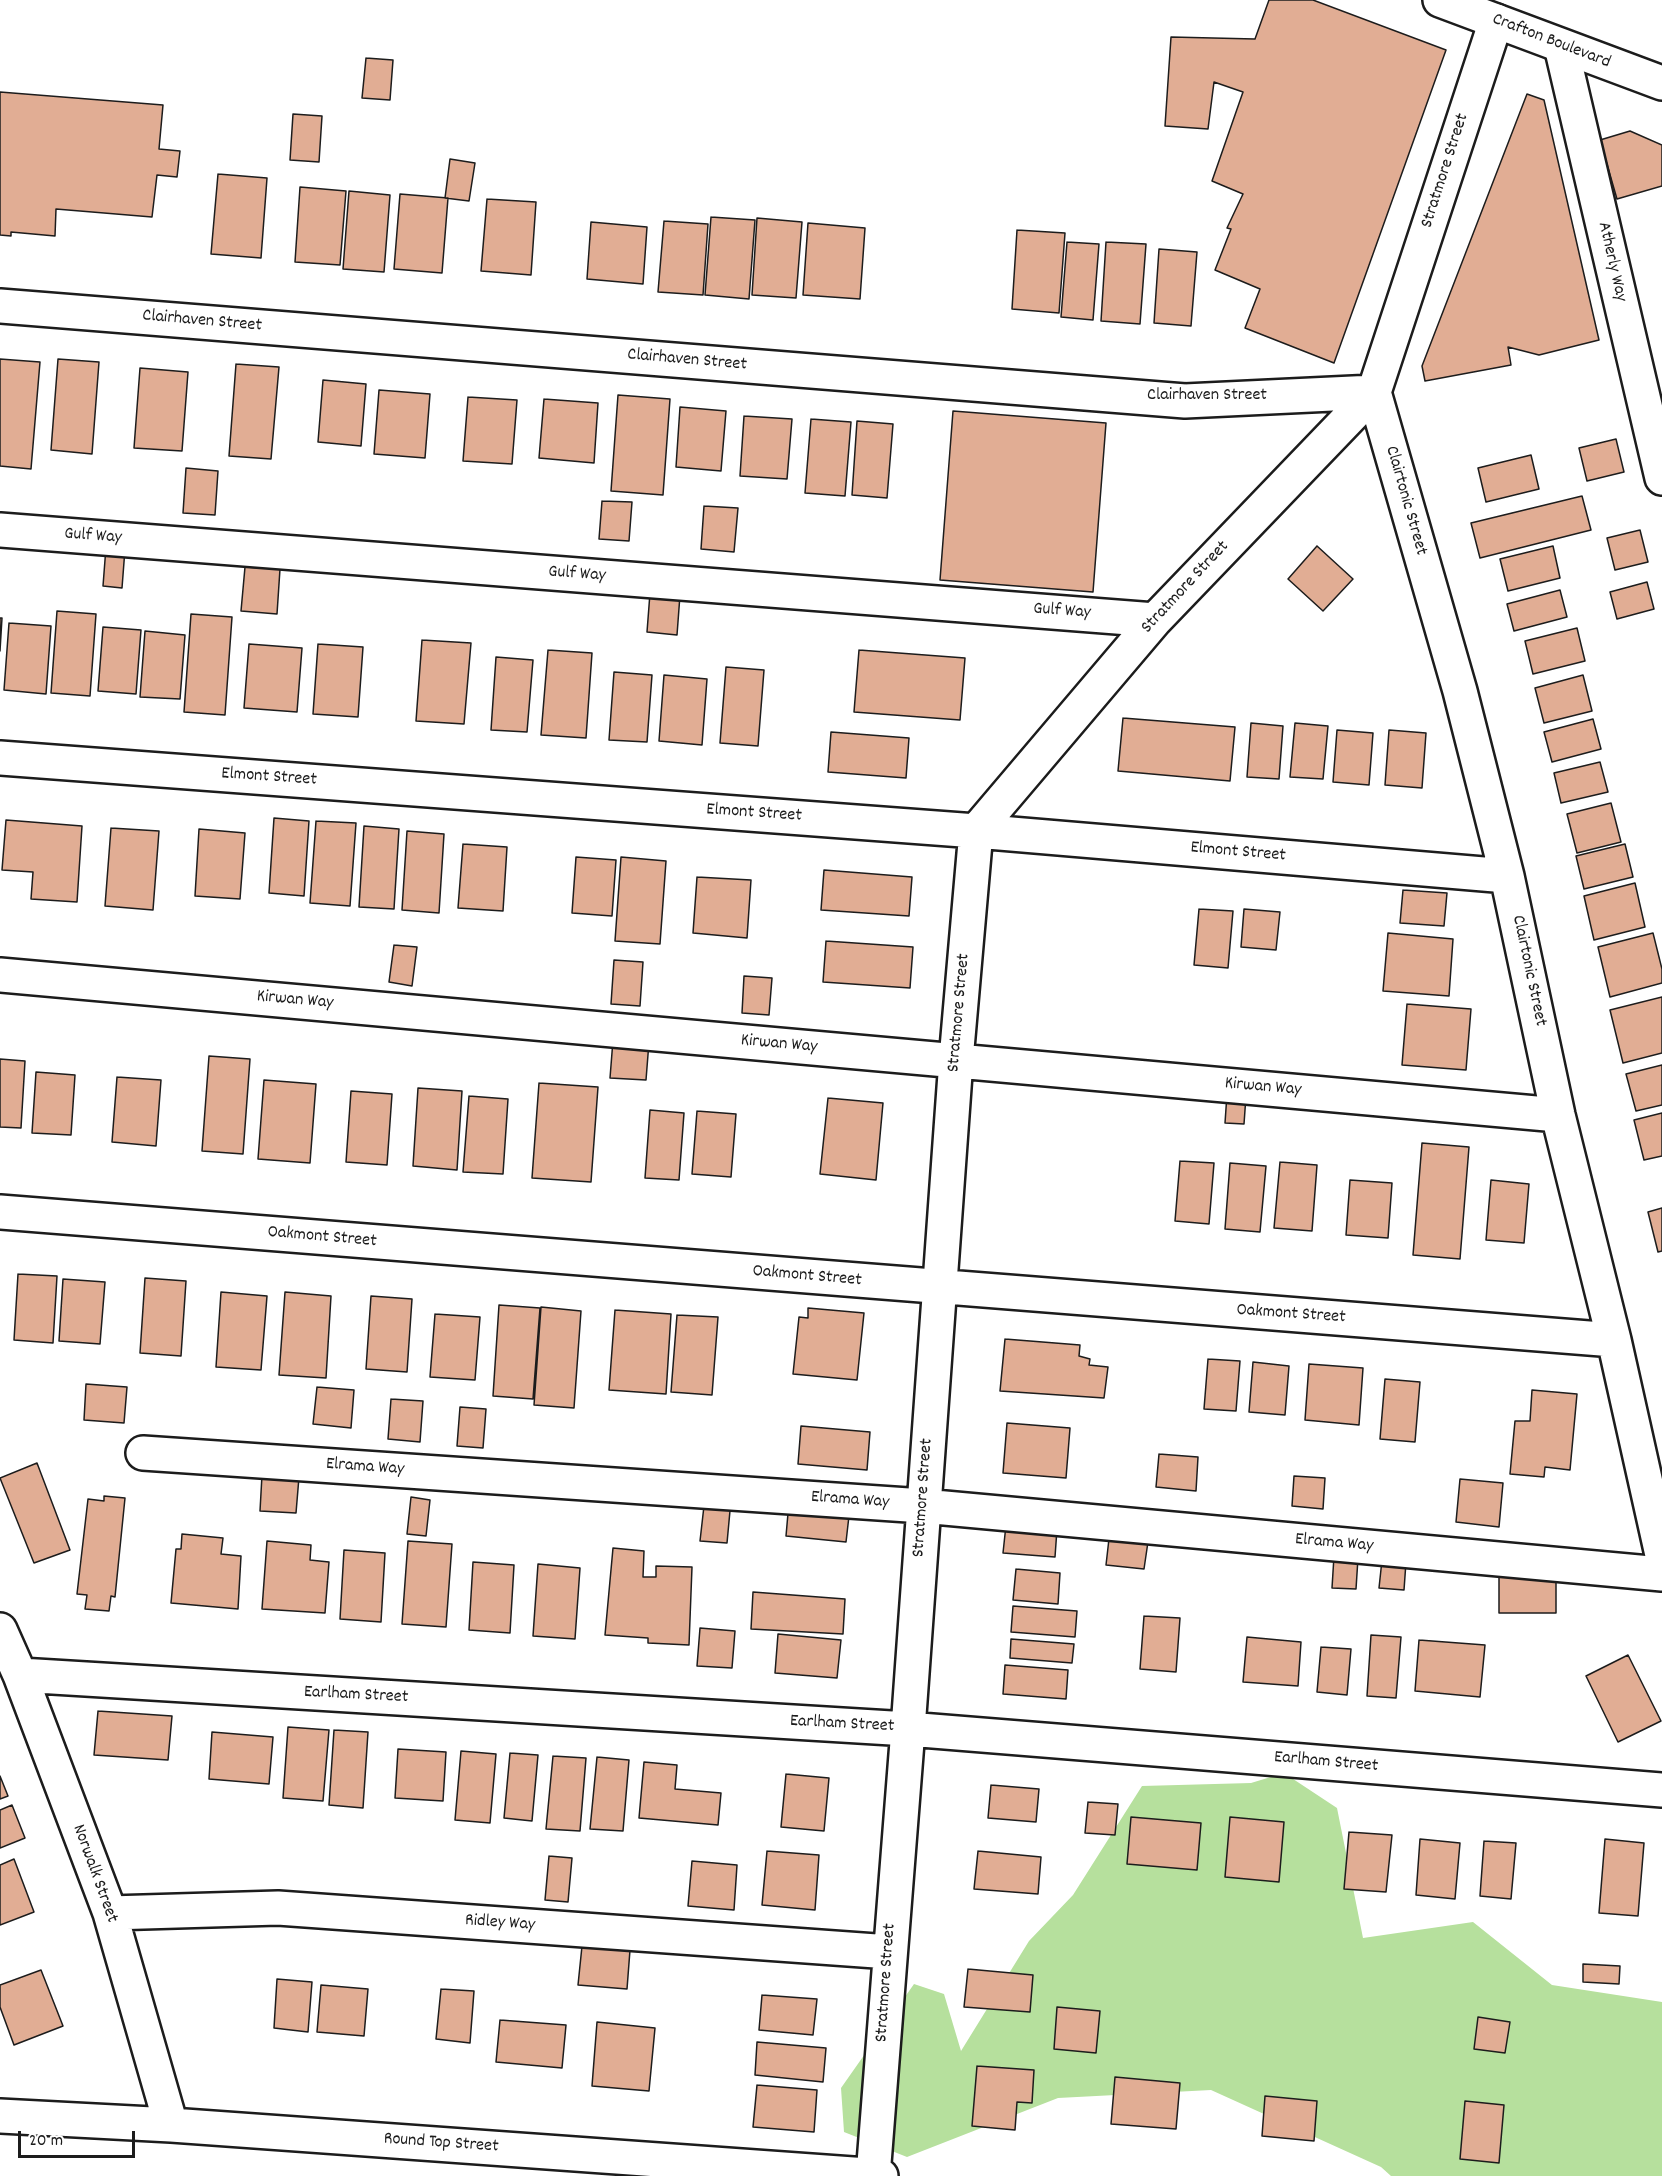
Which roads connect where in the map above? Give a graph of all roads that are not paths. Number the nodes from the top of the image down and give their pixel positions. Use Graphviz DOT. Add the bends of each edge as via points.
graph roads {
  1 [pos="1440,0"];
  2 [pos="1496,21"];
  3 [pos="1561,46"];
  4 [pos="1662,83"];
  5 [pos="0,306"];
  6 [pos="1374,392"];
  7 [pos="1662,478"];
  8 [pos="0,530"];
  9 [pos="1155,620"];
  10 [pos="0,758"];
  11 [pos="976,831"];
  12 [pos="1508,876"];
  13 [pos="0,975"];
  14 [pos="956,1060"];
  15 [pos="1558,1115"];
  16 [pos="0,1212"];
  17 [pos="939,1287"];
  18 [pos="1614,1340"];
  19 [pos="143,1453"];
  20 [pos="923,1506"];
  21 [pos="1662,1556"];
  22 [pos="1662,1574"];
  23 [pos="0,1630"];
  24 [pos="20,1675"];
  25 [pos="908,1729"];
  26 [pos="1662,1790"];
  27 [pos="110,1912"];
  28 [pos="890,1952"];
  29 [pos="0,2116"];
  30 [pos="171,2125"];
  31 [pos="876,2176"];
  1 -- 2 [label="street, Crafton Boulevard"];
  2 -- 3 [label="street, Crafton Boulevard"];
  2 -- 6 [label="street, Stratmore Street"];
  3 -- 4 [label="street, Crafton Boulevard"];
  3 -- 7 [label="street, Atherly Way"];
  5 -- 6 [label="street, Clairhaven Street" via="1185,400"];
  6 -- 9 [label="street, Stratmore Street"];
  6 -- 12 [label="street, Clairtonic Street" via="1460,691"];
  8 -- 9 [label="street, Gulf Way"];
  9 -- 11 [label="street, Stratmore Street"];
  10 -- 11 [label="street, Elmont Street"];
  11 -- 12 [label="street, Elmont Street"];
  11 -- 14 [label="street, Stratmore Street"];
  12 -- 15 [label="street, Clairtonic Street"];
  13 -- 14 [label="street, Kirwan Way"];
  14 -- 15 [label="street, Kirwan Way"];
  14 -- 17 [label="street, Stratmore Street"];
  15 -- 18 [label="street, Clairtonic Street"];
  16 -- 17 [label="street, Oakmont Street"];
  17 -- 18 [label="street, Oakmont Street"];
  17 -- 20 [label="street, Stratmore Street"];
  18 -- 21 [label="street, Clairtonic Street"];
  19 -- 20 [label="street, Elrama Way"];
  20 -- 22 [label="street, Elrama Way"];
  20 -- 25 [label="street, Stratmore Street"];
  23 -- 24 [label="street, Norwalk Street"];
  24 -- 25 [label="street, Earlham Street"];
  24 -- 27 [label="street, Norwalk Street"];
  25 -- 26 [label="street, Earlham Street"];
  25 -- 28 [label="street, Stratmore Street"];
  27 -- 28 [label="street, Ridley Way" via="278,1908"];
  27 -- 30 [label="street, Norwalk Street"];
  28 -- 31 [label="street, Stratmore Street"];
  29 -- 30 [label="street, Round Top Street"];
  30 -- 31 [label="street, Round Top Street"];
}
